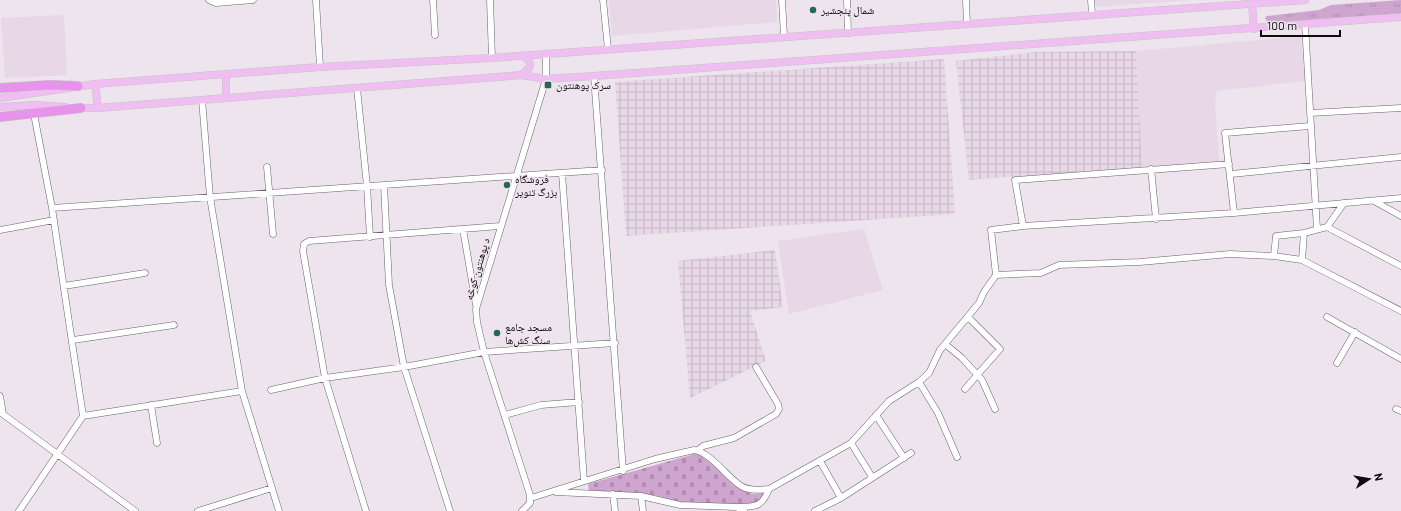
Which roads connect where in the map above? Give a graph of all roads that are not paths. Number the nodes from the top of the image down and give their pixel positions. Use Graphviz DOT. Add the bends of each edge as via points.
graph roads {
  1 [pos="209,0"];
  2 [pos="252,0"];
  3 [pos="316,0"];
  4 [pos="434,0"];
  5 [pos="490,0"];
  6 [pos="603,0"];
  7 [pos="782,0"];
  8 [pos="847,0"];
  9 [pos="966,0"];
  10 [pos="1091,0"];
  11 [pos="1305,0"];
  12 [pos="217,2"];
  13 [pos="1234,2"];
  14 [pos="1252,4"];
  15 [pos="1092,14"];
  16 [pos="1401,17"];
  17 [pos="967,24"];
  18 [pos="1305,24"];
  19 [pos="1254,28"];
  20 [pos="848,33"];
  21 [pos="436,35"];
  22 [pos="784,36"];
  23 [pos="608,49"];
  24 [pos="546,54"];
  25 [pos="521,56"];
  26 [pos="492,58"];
  27 [pos="320,67"];
  28 [pos="226,74"];
  29 [pos="522,75"];
  30 [pos="594,76"];
  31 [pos="546,79"];
  32 [pos="95,84"];
  33 [pos="78,86"];
  34 [pos="0,88"];
  35 [pos="357,88"];
  36 [pos="0,98"];
  37 [pos="226,98"];
  38 [pos="202,100"];
  39 [pos="0,107"];
  40 [pos="81,108"];
  41 [pos="98,108"];
  42 [pos="1401,108"];
  43 [pos="1310,113"];
  44 [pos="34,114"];
  45 [pos="0,117"];
  46 [pos="1310,126"];
  47 [pos="1401,157"];
  48 [pos="1229,164"];
  49 [pos="1313,165"];
  50 [pos="267,167"];
  51 [pos="602,170"];
  52 [pos="1151,170"];
  53 [pos="562,173"];
  54 [pos="1230,174"];
  55 [pos="516,176"];
  56 [pos="384,185"];
  57 [pos="367,186"];
  58 [pos="269,193"];
  59 [pos="210,197"];
  60 [pos="1398,198"];
  61 [pos="1374,201"];
  62 [pos="1344,203"];
  63 [pos="1315,206"];
  64 [pos="52,208"];
  65 [pos="1390,210"];
  66 [pos="1234,213"];
  67 [pos="1401,216"];
  68 [pos="1156,219"];
  69 [pos="54,220"];
  70 [pos="500,226"];
  71 [pos="1023,226"];
  72 [pos="1327,227"];
  73 [pos="463,229"];
  74 [pos="1317,229"];
  75 [pos="0,230"];
  76 [pos="1304,233"];
  77 [pos="273,234"];
  78 [pos="387,235"];
  79 [pos="370,237"];
  80 [pos="1274,256"];
  81 [pos="1302,260"];
  82 [pos="1401,266"];
  83 [pos="145,273"];
  84 [pos="996,275"];
  85 [pos="64,286"];
  86 [pos="476,309"];
  87 [pos="1401,311"];
  88 [pos="1327,316"];
  89 [pos="968,317"];
  90 [pos="174,324"];
  91 [pos="1355,332"];
  92 [pos="73,340"];
  93 [pos="615,342"];
  94 [pos="944,344"];
  95 [pos="574,345"];
  96 [pos="484,352"];
  97 [pos="1401,358"];
  98 [pos="1337,363"];
  99 [pos="404,367"];
  100 [pos="756,367"];
  101 [pos="977,374"];
  102 [pos="325,378"];
  103 [pos="919,382"];
  104 [pos="965,389"];
  105 [pos="271,390"];
  106 [pos="242,391"];
  107 [pos="0,396"];
  108 [pos="579,402"];
  109 [pos="151,405"];
  110 [pos="995,409"];
  111 [pos="1,413"];
  112 [pos="505,415"];
  113 [pos="876,415"];
  114 [pos="83,416"];
  115 [pos="157,443"];
  116 [pos="851,443"];
  117 [pos="701,448"];
  118 [pos="912,453"];
  119 [pos="59,454"];
  120 [pos="956,457"];
  121 [pos="904,458"];
  122 [pos="820,461"];
  123 [pos="623,471"];
  124 [pos="872,477"];
  125 [pos="584,481"];
  126 [pos="272,488"];
  127 [pos="769,489"];
  128 [pos="551,492"];
  129 [pos="614,494"];
  130 [pos="641,496"];
  131 [pos="530,498"];
  132 [pos="841,498"];
  133 [pos="736,506"];
  134 [pos="680,508"];
  135 [pos="720,509"];
  136 [pos="19,511"];
  137 [pos="135,511"];
  138 [pos="198,511"];
  139 [pos="278,511"];
  140 [pos="366,511"];
  141 [pos="450,511"];
  142 [pos="522,511"];
  143 [pos="615,511"];
  144 [pos="643,511"];
  145 [pos="744,511"];
  146 [pos="815,511"];
  1 -- 12 [label="street"];
  2 -- 12 [label="street"];
  3 -- 27 [label="street"];
  4 -- 21 [label="street"];
  5 -- 26 [label="street"];
  6 -- 23 [label="street"];
  7 -- 22 [label="street"];
  8 -- 20 [label="street"];
  9 -- 17 [label="street"];
  10 -- 15 [label="street"];
  11 -- 14 [label="main road"];
  13 -- 14 [label="main road"];
  13 -- 15 [label="main road"];
  14 -- 19 [label="main road"];
  15 -- 17 [label="main road"];
  16 -- 18 [label="main road"];
  17 -- 20 [label="main road"];
  18 -- 19 [label="main road"];
  18 -- 43 [label="street"];
  19 -- 30 [label="main road"];
  20 -- 22 [label="main road"];
  22 -- 23 [label="main road"];
  23 -- 24 [label="main road"];
  24 -- 25 [label="main road"];
  24 -- 31 [label="street, د پوهنتون کوڅه"];
  25 -- 26 [label="main road"];
  25 -- 29 [label="main road" via="530,64"];
  26 -- 27 [label="main road"];
  27 -- 28 [label="main road"];
  28 -- 32 [label="main road"];
  28 -- 37 [label="main road"];
  29 -- 31 [label="main road"];
  29 -- 35 [label="main road"];
  30 -- 31 [label="main road"];
  30 -- 51 [label="street"];
  31 -- 55 [label="street, د پوهنتون کوڅه"];
  32 -- 33 [label="main road"];
  32 -- 41 [label="main road"];
  33 -- 34 [label="highway"];
  33 -- 36 [label="main road"];
  35 -- 37 [label="main road"];
  35 -- 57 [label="street"];
  37 -- 38 [label="main road"];
  38 -- 41 [label="main road"];
  38 -- 59 [label="street"];
  39 -- 40 [label="main road" via="36,105"];
  40 -- 41 [label="main road"];
  40 -- 44 [label="highway"];
  42 -- 43 [label="street"];
  43 -- 46 [label="street"];
  44 -- 45 [label="highway"];
  44 -- 64 [label="street"];
  46 -- 48 [label="street" via="1225,133"];
  46 -- 49 [label="street"];
  47 -- 49 [label="street"];
  48 -- 52 [label="street"];
  48 -- 54 [label="street"];
  49 -- 54 [label="street"];
  49 -- 63 [label="street"];
  50 -- 58 [label="street"];
  51 -- 53 [label="street"];
  51 -- 93 [label="street"];
  52 -- 68 [label="street"];
  52 -- 71 [label="street" via="1015,180"];
  53 -- 55 [label="street"];
  53 -- 95 [label="street"];
  54 -- 66 [label="street"];
  55 -- 56 [label="street"];
  55 -- 70 [label="street, د پوهنتون کوڅه"];
  56 -- 57 [label="street"];
  56 -- 78 [label="street"];
  57 -- 58 [label="street"];
  57 -- 79 [label="street"];
  58 -- 59 [label="street"];
  58 -- 77 [label="street"];
  59 -- 64 [label="street"];
  59 -- 106 [label="street"];
  60 -- 61 [label="street"];
  60 -- 65 [label="street" via="1391,202"];
  61 -- 62 [label="street"];
  61 -- 65 [label="street"];
  62 -- 63 [label="street"];
  62 -- 72 [label="street"];
  63 -- 66 [label="street"];
  63 -- 74 [label="street"];
  64 -- 69 [label="street"];
  65 -- 67 [label="street"];
  66 -- 68 [label="street"];
  68 -- 71 [label="street"];
  69 -- 75 [label="street"];
  69 -- 85 [label="street"];
  70 -- 73 [label="street"];
  70 -- 86 [label="street, د پوهنتون کوڅه"];
  71 -- 84 [label="street" via="991,230"];
  72 -- 74 [label="street"];
  72 -- 82 [label="street"];
  73 -- 78 [label="street"];
  73 -- 86 [label="street"];
  74 -- 76 [label="street"];
  76 -- 80 [label="street" via="1276,236"];
  76 -- 81 [label="street"];
  78 -- 79 [label="street"];
  78 -- 99 [label="street" via="389,285"];
  79 -- 102 [label="street" via="309,241 304,244 303,251"];
  80 -- 81 [label="street"];
  80 -- 84 [label="street" via="1230,254 1140,262 1059,264 1040,273"];
  81 -- 87 [label="street"];
  83 -- 85 [label="street"];
  84 -- 89 [label="street" via="984,292 980,304"];
  85 -- 92 [label="street"];
  86 -- 96 [label="street, د پوهنتون کوڅه"];
  88 -- 91 [label="street"];
  89 -- 94 [label="street"];
  89 -- 101 [label="street" via="1000,349"];
  90 -- 92 [label="street"];
  91 -- 97 [label="street"];
  91 -- 98 [label="street"];
  92 -- 114 [label="street"];
  93 -- 95 [label="street"];
  93 -- 123 [label="street"];
  94 -- 101 [label="street"];
  94 -- 103 [label="street" via="929,373"];
  95 -- 96 [label="street"];
  95 -- 108 [label="street"];
  96 -- 99 [label="street"];
  96 -- 112 [label="street, د پوهنتون کوڅه"];
  99 -- 102 [label="street"];
  99 -- 141 [label="street"];
  100 -- 117 [label="street" via="779,410 734,438"];
  101 -- 104 [label="street"];
  101 -- 110 [label="street"];
  102 -- 105 [label="street"];
  102 -- 140 [label="street"];
  103 -- 113 [label="street" via="889,401"];
  103 -- 120 [label="street" via="938,413"];
  106 -- 109 [label="street"];
  106 -- 126 [label="street"];
  107 -- 111 [label="street"];
  108 -- 112 [label="street" via="541,405"];
  108 -- 125 [label="street"];
  109 -- 114 [label="street"];
  109 -- 115 [label="street"];
  111 -- 119 [label="street"];
  112 -- 131 [label="street, د پوهنتون کوڅه"];
  113 -- 116 [label="street"];
  113 -- 121 [label="street"];
  114 -- 119 [label="street"];
  116 -- 122 [label="street"];
  116 -- 124 [label="street"];
  117 -- 123 [label="street" via="655,459"];
  117 -- 127 [label="street" via="742,487 754,490"];
  118 -- 121 [label="street"];
  119 -- 136 [label="street"];
  119 -- 137 [label="street"];
  121 -- 124 [label="street"];
  122 -- 127 [label="street"];
  122 -- 132 [label="street"];
  123 -- 125 [label="street"];
  124 -- 132 [label="street"];
  125 -- 128 [label="street"];
  126 -- 138 [label="street"];
  126 -- 139 [label="street"];
  127 -- 133 [label="street" via="760,504 752,507"];
  128 -- 129 [label="street"];
  128 -- 131 [label="street"];
  129 -- 130 [label="street"];
  129 -- 143 [label="street"];
  130 -- 134 [label="street"];
  130 -- 144 [label="street"];
  131 -- 142 [label="street" via="530,503"];
  132 -- 146 [label="street"];
  133 -- 135 [label="street"];
  133 -- 145 [label="street"];
  134 -- 135 [label="street"];
}
